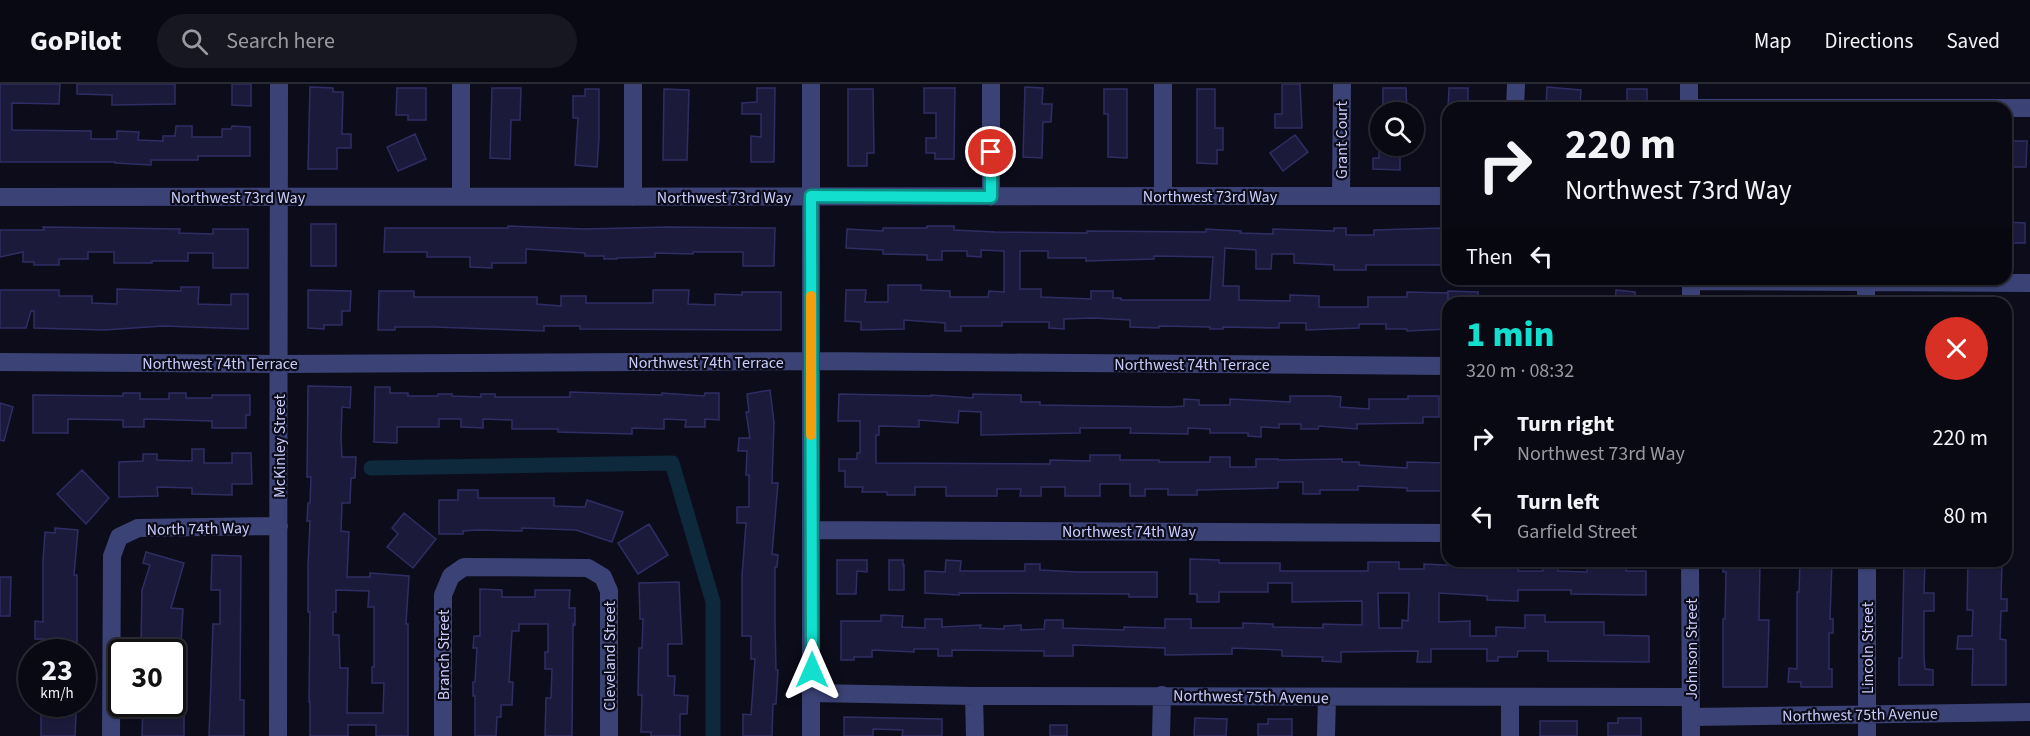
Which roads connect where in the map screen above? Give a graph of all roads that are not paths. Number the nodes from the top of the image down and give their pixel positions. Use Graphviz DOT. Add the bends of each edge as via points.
graph roads {
  1 [pos="279,84"];
  2 [pos="461,84"];
  3 [pos="633,84"];
  4 [pos="811,84"];
  5 [pos="991,84"];
  6 [pos="1163,84"];
  7 [pos="1342,84"];
  8 [pos="1516,84"];
  9 [pos="1689,84"];
  10 [pos="1515,102"];
  11 [pos="1689,102"];
  12 [pos="2012,108"];
  13 [pos="2030,108"];
  14 [pos="1163,195"];
  15 [pos="460,196"];
  16 [pos="811,196"];
  17 [pos="1341,196"];
  18 [pos="1442,196"];
  19 [pos="0,197"];
  20 [pos="280,197"];
  21 [pos="633,197"];
  22 [pos="991,197"];
  23 [pos="2012,282"];
  24 [pos="2030,282"];
  25 [pos="811,361"];
  26 [pos="0,362"];
  27 [pos="279,364"];
  28 [pos="1442,366"];
  29 [pos="279,526"];
  30 [pos="811,530"];
  31 [pos="1442,533"];
  32 [pos="1690,567"];
  33 [pos="1867,567"];
  34 [pos="451,576"];
  35 [pos="812,693"];
  36 [pos="1162,695"];
  37 [pos="974,696"];
  38 [pos="1326,697"];
  39 [pos="1691,697"];
  40 [pos="1510,698"];
  41 [pos="2030,712"];
  42 [pos="1867,714"];
  43 [pos="1691,717"];
  44 [pos="111,736"];
  45 [pos="278,736"];
  46 [pos="443,736"];
  47 [pos="609,736"];
  48 [pos="811,736"];
  49 [pos="975,736"];
  50 [pos="1161,736"];
  51 [pos="1326,736"];
  52 [pos="1510,736"];
  53 [pos="1690,736"];
  54 [pos="1867,736"];
  1 -- 20 [label="street, McKinley Street"];
  2 -- 15 [label="street"];
  3 -- 21 [label="street"];
  4 -- 16 [label="street"];
  5 -- 22 [label="street"];
  6 -- 14 [label="street"];
  7 -- 17 [label="street, Grant Court"];
  8 -- 10 [label="street"];
  9 -- 11 [label="street"];
  12 -- 13 [label="street"];
  14 -- 17 [label="street, Northwest 73rd Way"];
  14 -- 22 [label="street, Northwest 73rd Way"];
  15 -- 20 [label="street, Northwest 73rd Way"];
  15 -- 21 [label="street, Northwest 73rd Way"];
  16 -- 21 [label="street, Northwest 73rd Way"];
  16 -- 22 [label="street, Northwest 73rd Way"];
  16 -- 25 [label="street"];
  17 -- 18 [label="street, Northwest 73rd Way"];
  19 -- 20 [label="street, Northwest 73rd Way"];
  20 -- 27 [label="street, McKinley Street"];
  23 -- 24 [label="street"];
  25 -- 27 [label="street, Northwest 74th Terrace"];
  25 -- 28 [label="street, Northwest 74th Terrace"];
  25 -- 30 [label="street"];
  26 -- 27 [label="street, Northwest 74th Terrace"];
  27 -- 29 [label="street, McKinley Street"];
  29 -- 44 [label="street, North 74th Way" via="138,528 119,537 112,556"];
  29 -- 45 [label="street, McKinley Street"];
  30 -- 31 [label="street, Northwest 74th Way"];
  30 -- 35 [label="street"];
  32 -- 39 [label="street, Johnson Street"];
  33 -- 42 [label="street, Lincoln Street"];
  34 -- 46 [label="street, Branch Street" via="443,595"];
  34 -- 47 [label="street, Cleveland Street" via="464,567 588,568 603,577 609,591"];
  35 -- 37 [label="street, Northwest 75th Avenue"];
  35 -- 48 [label="street"];
  36 -- 37 [label="street, Northwest 75th Avenue"];
  36 -- 38 [label="street, Northwest 75th Avenue"];
  36 -- 50 [label="street"];
  37 -- 49 [label="street"];
  38 -- 40 [label="street, Northwest 75th Avenue"];
  38 -- 51 [label="street"];
  39 -- 40 [label="street, Northwest 75th Avenue"];
  39 -- 43 [label="street, Johnson Street"];
  40 -- 52 [label="street"];
  41 -- 42 [label="street, Northwest 75th Avenue"];
  42 -- 43 [label="street, Northwest 75th Avenue"];
  42 -- 54 [label="street, Lincoln Street"];
  43 -- 53 [label="street, Johnson Street"];
}
